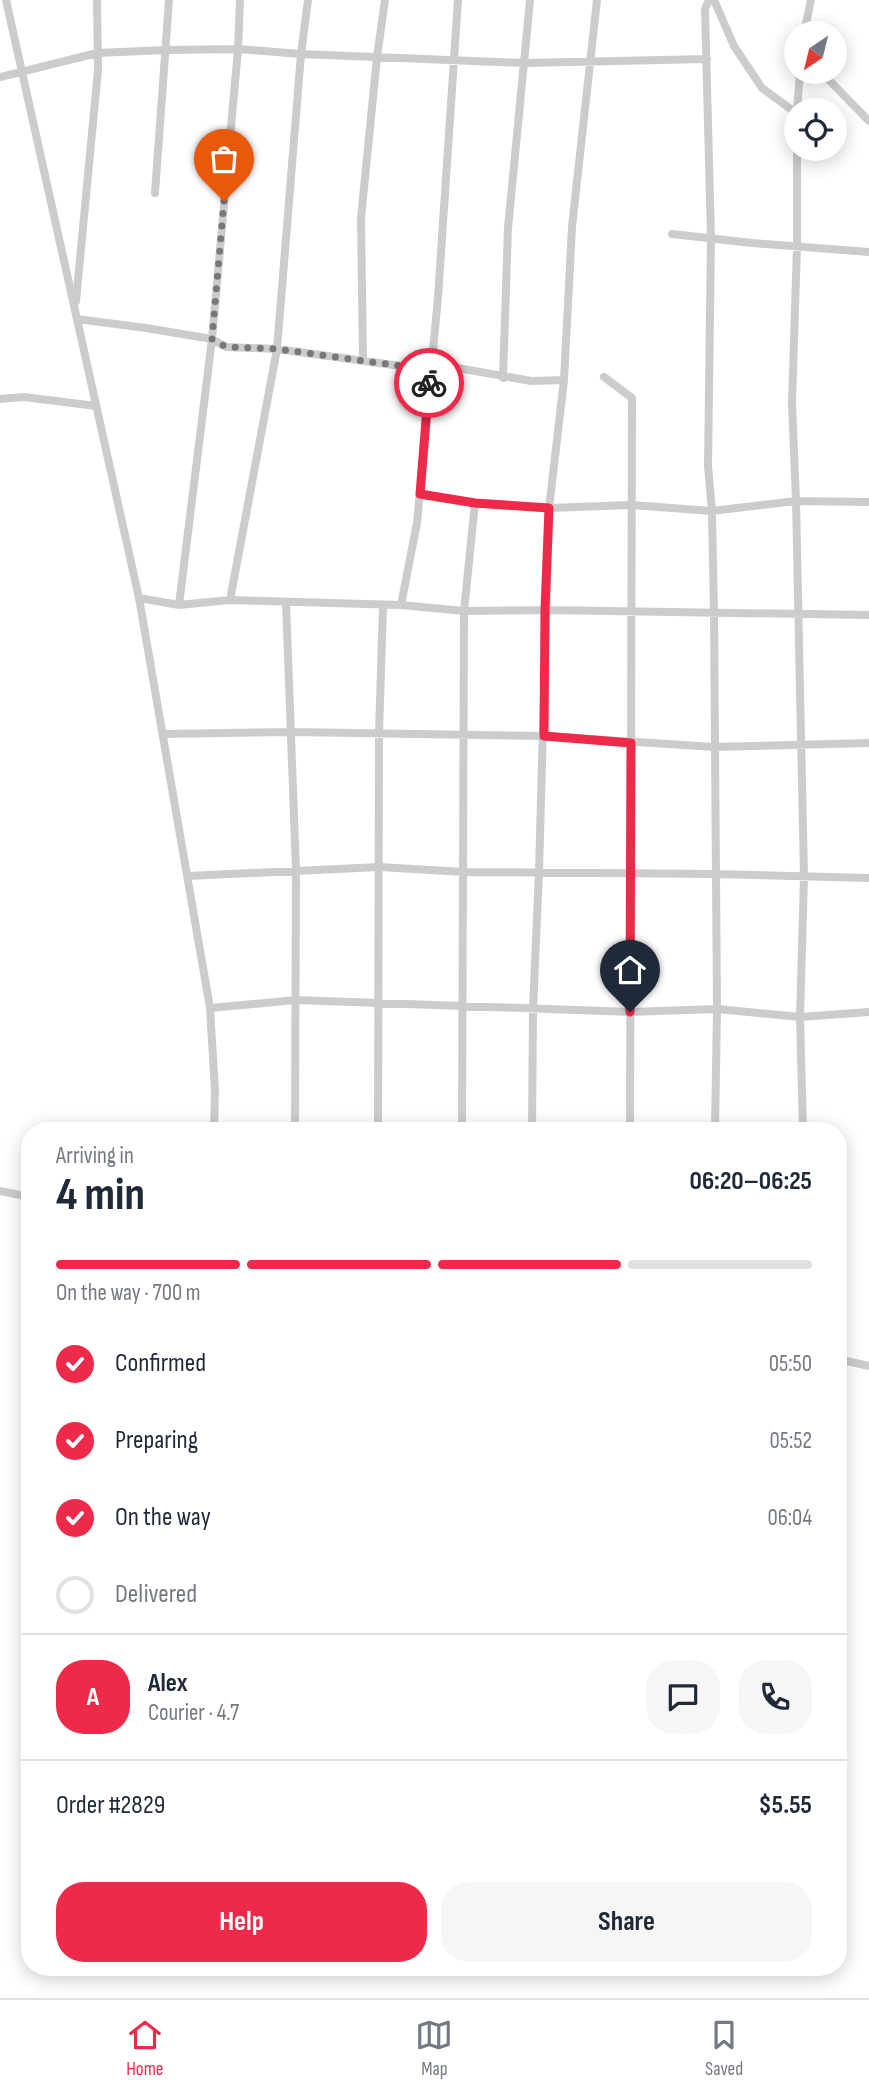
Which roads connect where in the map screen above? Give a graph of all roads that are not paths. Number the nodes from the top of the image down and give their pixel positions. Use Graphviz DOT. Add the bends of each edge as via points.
graph roads {
  1 [pos="6,0"];
  2 [pos="97,0"];
  3 [pos="169,0"];
  4 [pos="240,0"];
  5 [pos="308,0"];
  6 [pos="385,0"];
  7 [pos="458,0"];
  8 [pos="530,0"];
  9 [pos="597,0"];
  10 [pos="712,0"];
  11 [pos="811,0"];
  12 [pos="807,21"];
  13 [pos="238,49"];
  14 [pos="166,50"];
  15 [pos="97,53"];
  16 [pos="301,54"];
  17 [pos="377,57"];
  18 [pos="707,59"];
  19 [pos="453,60"];
  20 [pos="591,62"];
  21 [pos="524,63"];
  22 [pos="22,72"];
  23 [pos="0,77"];
  24 [pos="833,84"];
  25 [pos="784,103"];
  26 [pos="869,121"];
  27 [pos="797,161"];
  28 [pos="155,193"];
  29 [pos="672,234"];
  30 [pos="711,238"];
  31 [pos="797,246"];
  32 [pos="869,252"];
  33 [pos="76,315"];
  34 [pos="212,339"];
  35 [pos="277,349"];
  36 [pos="363,361"];
  37 [pos="430,370"];
  38 [pos="604,377"];
  39 [pos="503,378"];
  40 [pos="564,380"];
  41 [pos="0,399"];
  42 [pos="96,406"];
  43 [pos="420,494"];
  44 [pos="796,502"];
  45 [pos="869,502"];
  46 [pos="475,503"];
  47 [pos="631,505"];
  48 [pos="549,508"];
  49 [pos="712,511"];
  50 [pos="139,598"];
  51 [pos="230,600"];
  52 [pos="286,603"];
  53 [pos="179,605"];
  54 [pos="383,606"];
  55 [pos="401,606"];
  56 [pos="545,610"];
  57 [pos="464,611"];
  58 [pos="633,611"];
  59 [pos="714,613"];
  60 [pos="797,614"];
  61 [pos="869,615"];
  62 [pos="292,732"];
  63 [pos="379,733"];
  64 [pos="163,734"];
  65 [pos="465,735"];
  66 [pos="544,736"];
  67 [pos="631,743"];
  68 [pos="869,743"];
  69 [pos="800,744"];
  70 [pos="714,747"];
  71 [pos="379,867"];
  72 [pos="296,870"];
  73 [pos="465,872"];
  74 [pos="539,872"];
  75 [pos="631,874"];
  76 [pos="715,874"];
  77 [pos="187,876"];
  78 [pos="804,877"];
  79 [pos="869,878"];
  80 [pos="296,1000"];
  81 [pos="380,1005"];
  82 [pos="463,1005"];
  83 [pos="210,1008"];
  84 [pos="533,1009"];
  85 [pos="717,1009"];
  86 [pos="630,1012"];
  87 [pos="869,1012"];
  88 [pos="800,1017"];
  89 [pos="214,1122"];
  90 [pos="295,1122"];
  91 [pos="378,1122"];
  92 [pos="462,1122"];
  93 [pos="531,1122"];
  94 [pos="630,1122"];
  95 [pos="715,1122"];
  96 [pos="803,1122"];
  97 [pos="0,1191"];
  98 [pos="21,1195"];
  99 [pos="847,1361"];
  100 [pos="869,1366"];
  1 -- 22 [label="street"];
  2 -- 15 [label="street"];
  3 -- 14 [label="street"];
  4 -- 13 [label="street"];
  5 -- 16 [label="street"];
  6 -- 17 [label="street"];
  7 -- 19 [label="street"];
  8 -- 21 [label="street"];
  9 -- 20 [label="street"];
  10 -- 18 [label="street" via="705,9"];
  10 -- 25 [label="street" via="734,46 762,88"];
  11 -- 12 [label="street"];
  13 -- 14 [label="street"];
  13 -- 16 [label="street"];
  13 -- 34 [label="street"];
  14 -- 15 [label="street"];
  14 -- 28 [label="street"];
  15 -- 22 [label="street"];
  15 -- 33 [label="street"];
  16 -- 17 [label="street"];
  16 -- 35 [label="street"];
  17 -- 19 [label="street"];
  17 -- 36 [label="street" via="361,218"];
  18 -- 20 [label="street"];
  18 -- 30 [label="street"];
  19 -- 21 [label="street"];
  19 -- 37 [label="street"];
  20 -- 21 [label="street"];
  20 -- 40 [label="street" via="572,227"];
  21 -- 39 [label="street" via="508,228"];
  22 -- 23 [label="street"];
  22 -- 33 [label="street"];
  24 -- 26 [label="street"];
  27 -- 31 [label="street"];
  29 -- 30 [label="street"];
  30 -- 31 [label="street"];
  30 -- 49 [label="street" via="708,466"];
  31 -- 32 [label="street"];
  31 -- 44 [label="street" via="792,403"];
  33 -- 34 [label="street"];
  33 -- 42 [label="street"];
  34 -- 35 [label="street" via="226,347"];
  34 -- 53 [label="street"];
  35 -- 36 [label="street"];
  35 -- 51 [label="street"];
  36 -- 37 [label="street"];
  37 -- 39 [label="street" via="452,367"];
  37 -- 43 [label="street"];
  38 -- 47 [label="street" via="632,398"];
  39 -- 40 [label="street"];
  40 -- 48 [label="street"];
  41 -- 42 [label="street" via="24,397"];
  42 -- 50 [label="street"];
  43 -- 46 [label="street"];
  43 -- 55 [label="street"];
  44 -- 45 [label="street"];
  44 -- 49 [label="street"];
  44 -- 60 [label="street"];
  46 -- 48 [label="street"];
  46 -- 57 [label="street"];
  47 -- 48 [label="street"];
  47 -- 49 [label="street"];
  47 -- 58 [label="street"];
  48 -- 56 [label="street"];
  49 -- 59 [label="street"];
  50 -- 53 [label="street"];
  50 -- 64 [label="street"];
  51 -- 52 [label="street"];
  51 -- 53 [label="street"];
  52 -- 54 [label="street"];
  52 -- 62 [label="street"];
  54 -- 55 [label="street"];
  54 -- 63 [label="street"];
  55 -- 57 [label="street"];
  56 -- 57 [label="street"];
  56 -- 58 [label="street"];
  56 -- 66 [label="street"];
  57 -- 65 [label="street"];
  58 -- 59 [label="street"];
  58 -- 67 [label="street"];
  59 -- 60 [label="street"];
  59 -- 70 [label="street"];
  60 -- 61 [label="street"];
  60 -- 69 [label="street"];
  62 -- 63 [label="street"];
  62 -- 64 [label="street"];
  62 -- 72 [label="street"];
  63 -- 65 [label="street"];
  63 -- 71 [label="street"];
  64 -- 77 [label="street"];
  65 -- 66 [label="street"];
  65 -- 73 [label="street"];
  66 -- 67 [label="street"];
  66 -- 74 [label="street"];
  67 -- 70 [label="street"];
  67 -- 75 [label="street"];
  68 -- 69 [label="street"];
  69 -- 70 [label="street"];
  69 -- 78 [label="street"];
  70 -- 76 [label="street"];
  71 -- 72 [label="street"];
  71 -- 73 [label="street"];
  71 -- 81 [label="street"];
  72 -- 77 [label="street"];
  72 -- 80 [label="street"];
  73 -- 74 [label="street"];
  73 -- 82 [label="street"];
  74 -- 75 [label="street"];
  74 -- 84 [label="street"];
  75 -- 76 [label="street"];
  75 -- 86 [label="street"];
  76 -- 78 [label="street"];
  76 -- 85 [label="street"];
  77 -- 83 [label="street"];
  78 -- 79 [label="street"];
  78 -- 88 [label="street"];
  80 -- 81 [label="street"];
  80 -- 83 [label="street"];
  80 -- 90 [label="street"];
  81 -- 82 [label="street"];
  81 -- 91 [label="street"];
  82 -- 84 [label="street"];
  82 -- 92 [label="street"];
  83 -- 89 [label="street"];
  84 -- 86 [label="street"];
  84 -- 93 [label="street"];
  85 -- 86 [label="street"];
  85 -- 88 [label="street"];
  85 -- 95 [label="street"];
  86 -- 94 [label="street"];
  87 -- 88 [label="street"];
  88 -- 96 [label="street"];
  97 -- 98 [label="street"];
  99 -- 100 [label="street"];
}
